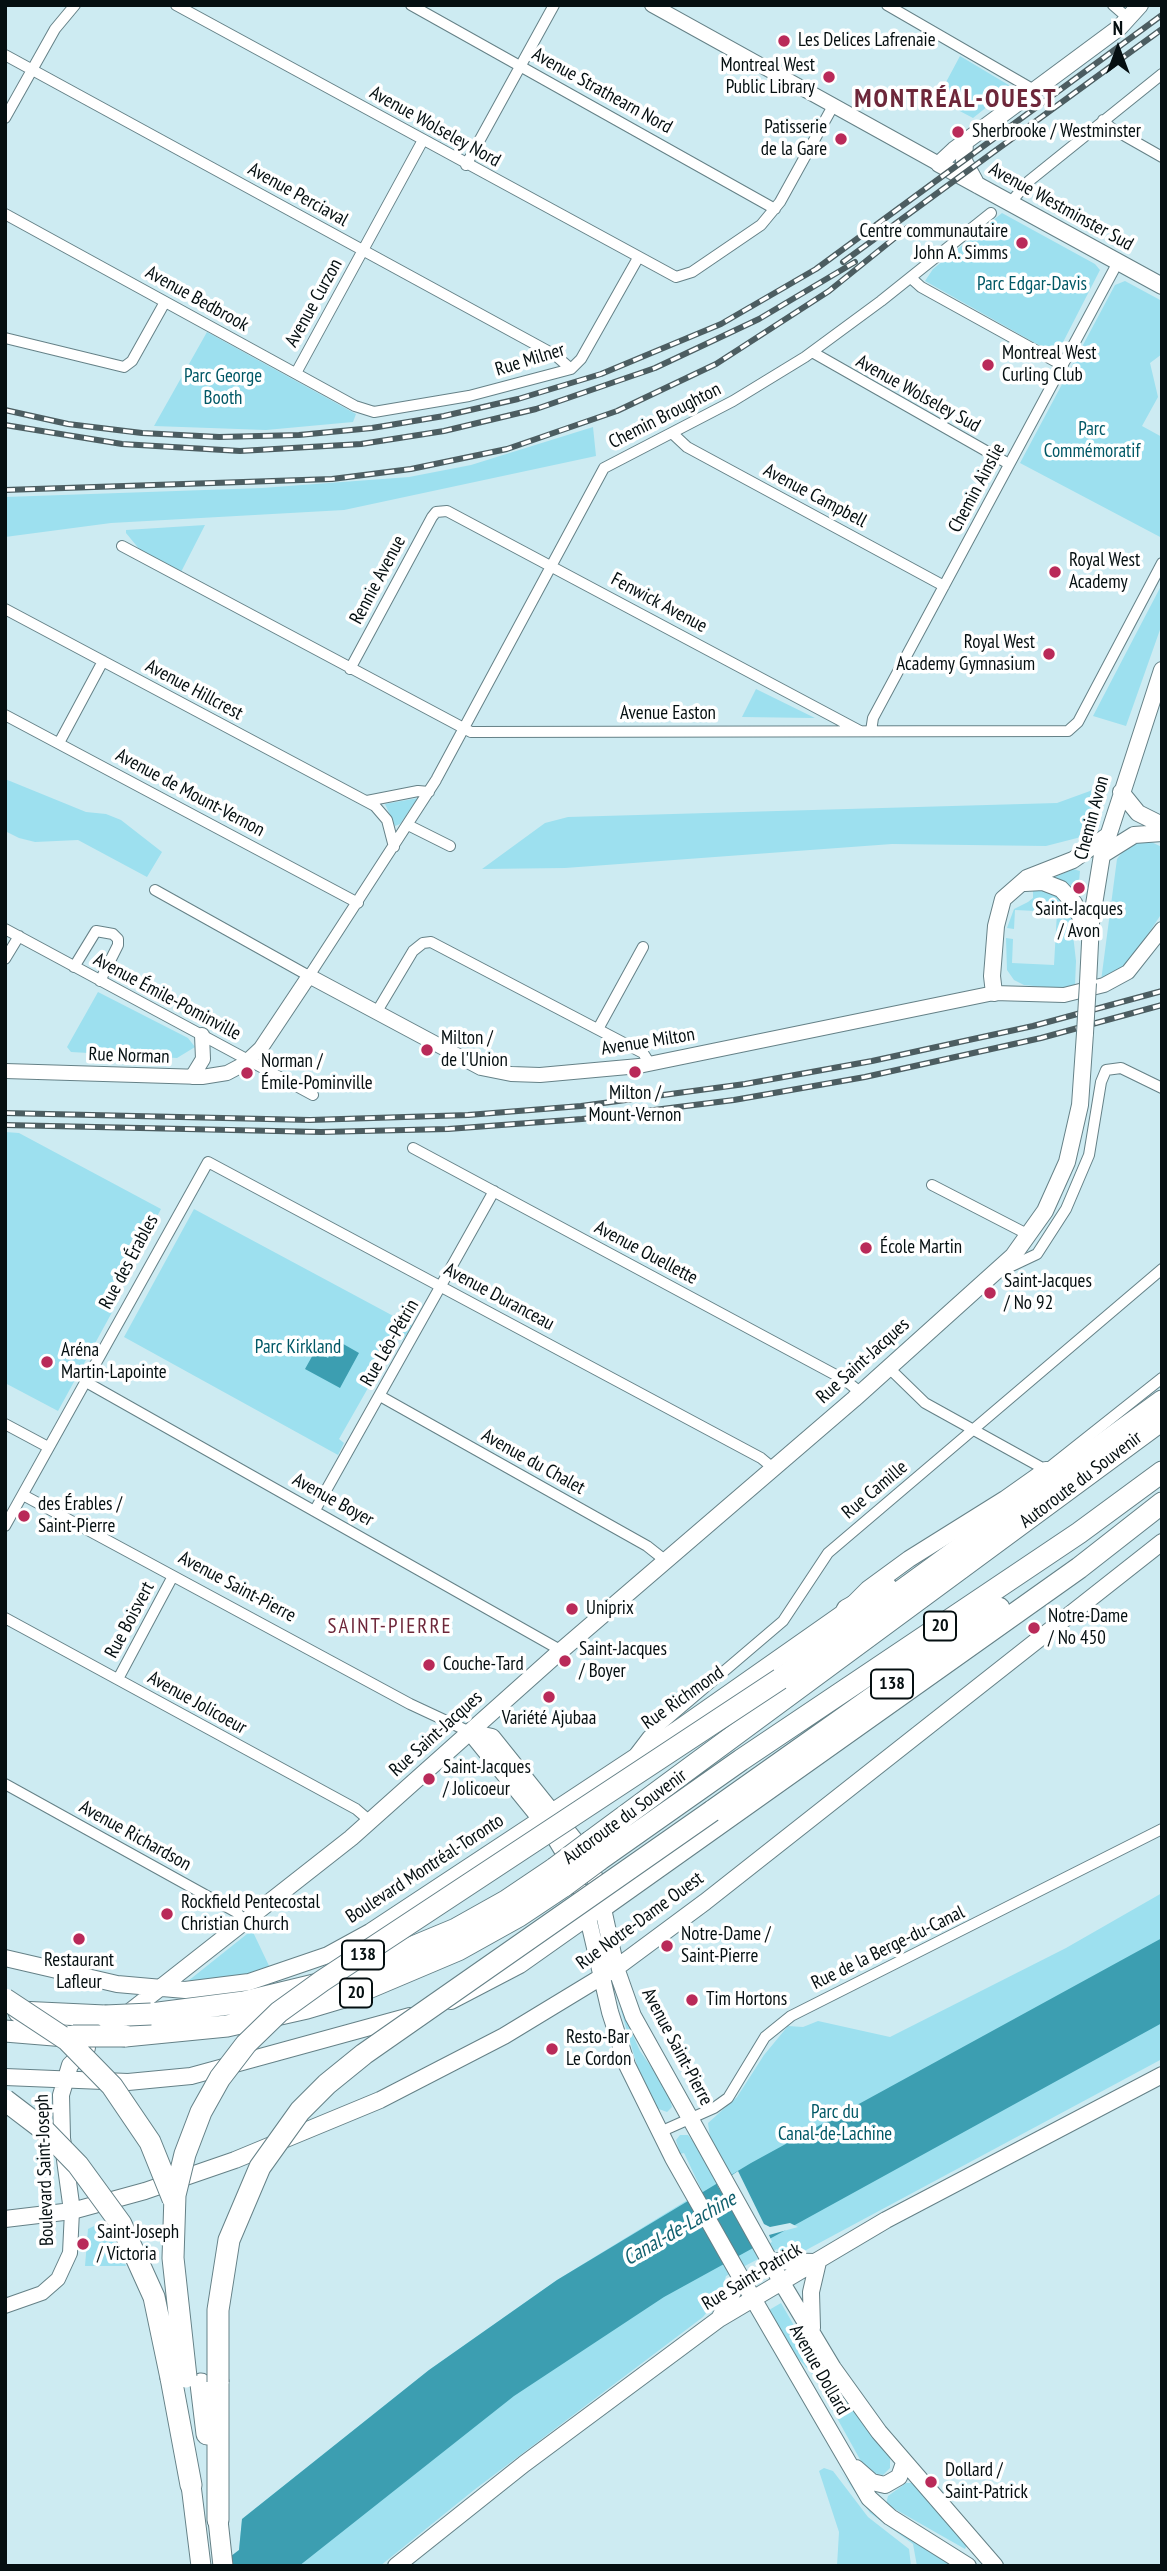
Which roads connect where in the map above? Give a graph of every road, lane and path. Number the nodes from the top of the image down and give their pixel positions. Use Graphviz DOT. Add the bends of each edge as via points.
graph roads {
  1 [pos="75,5"];
  2 [pos="176,5"];
  3 [pos="411,5"];
  4 [pos="554,5"];
  5 [pos="652,5"];
  6 [pos="887,5"];
  7 [pos="1112,5"];
  8 [pos="1140,5"];
  9 [pos="1129,19"];
  10 [pos="5,55"];
  11 [pos="521,66"];
  12 [pos="32,70"];
  13 [pos="1162,74"];
  14 [pos="1034,90"];
  15 [pos="833,106"];
  16 [pos="5,118"];
  17 [pos="1103,120"];
  18 [pos="423,140"];
  19 [pos="965,142"];
  20 [pos="1162,157"];
  21 [pos="939,164"];
  22 [pos="466,165"];
  23 [pos="977,185"];
  24 [pos="1010,203"];
  25 [pos="775,209"];
  26 [pos="991,212"];
  27 [pos="5,214"];
  28 [pos="363,250"];
  29 [pos="638,258"];
  30 [pos="1118,262"];
  31 [pos="911,278"];
  32 [pos="1162,286"];
  33 [pos="165,302"];
  34 [pos="5,338"];
  35 [pos="812,352"];
  36 [pos="1062,365"];
  37 [pos="571,369"];
  38 [pos="296,373"];
  39 [pos="374,412"];
  40 [pos="672,433"];
  41 [pos="1009,464"];
  42 [pos="440,511"];
  43 [pos="122,546"];
  44 [pos="1162,564"];
  45 [pos="550,565"];
  46 [pos="944,586"];
  47 [pos="5,609"];
  48 [pos="103,661"];
  49 [pos="350,669"];
  50 [pos="1162,670"];
  51 [pos="5,715"];
  52 [pos="464,730"];
  53 [pos="866,732"];
  54 [pos="59,743"];
  55 [pos="429,792"];
  56 [pos="1121,792"];
  57 [pos="367,802"];
  58 [pos="408,825"];
  59 [pos="1162,825"];
  60 [pos="1162,833"];
  61 [pos="1107,836"];
  62 [pos="450,846"];
  63 [pos="394,847"];
  64 [pos="1102,855"];
  65 [pos="1016,886"];
  66 [pos="155,890"];
  67 [pos="358,902"];
  68 [pos="5,929"];
  69 [pos="1162,929"];
  70 [pos="19,936"];
  71 [pos="1090,939"];
  72 [pos="642,947"];
  73 [pos="5,959"];
  74 [pos="75,967"];
  75 [pos="309,976"];
  76 [pos="100,981"];
  77 [pos="1088,983"];
  78 [pos="994,993"];
  79 [pos="376,1013"];
  80 [pos="598,1029"];
  81 [pos="202,1035"];
  82 [pos="249,1060"];
  83 [pos="650,1064"];
  84 [pos="5,1071"];
  85 [pos="192,1077"];
  86 [pos="1162,1088"];
  87 [pos="313,1095"];
  88 [pos="412,1148"];
  89 [pos="206,1163"];
  90 [pos="932,1185"];
  91 [pos="494,1191"];
  92 [pos="1029,1235"];
  93 [pos="1162,1269"];
  94 [pos="992,1275"];
  95 [pos="443,1286"];
  96 [pos="888,1367"];
  97 [pos="1162,1378"];
  98 [pos="86,1382"];
  99 [pos="861,1393"];
  100 [pos="380,1396"];
  101 [pos="1162,1401"];
  102 [pos="1162,1420"];
  103 [pos="5,1424"];
  104 [pos="974,1429"];
  105 [pos="48,1447"];
  106 [pos="773,1468"];
  107 [pos="1046,1470"];
  108 [pos="1162,1472"];
  109 [pos="23,1495"];
  110 [pos="1162,1500"];
  111 [pos="315,1510"];
  112 [pos="5,1527"];
  113 [pos="973,1537"];
  114 [pos="1162,1542"];
  115 [pos="666,1561"];
  116 [pos="173,1576"];
  117 [pos="847,1610"];
  118 [pos="5,1618"];
  119 [pos="562,1651"];
  120 [pos="118,1679"];
  121 [pos="470,1732"];
  122 [pos="632,1757"];
  123 [pos="5,1784"];
  124 [pos="546,1814"];
  125 [pos="370,1821"];
  126 [pos="1162,1829"];
  127 [pos="595,1851"];
  128 [pos="559,1877"];
  129 [pos="596,1911"];
  130 [pos="246,1922"];
  131 [pos="5,1958"];
  132 [pos="609,1972"];
  133 [pos="159,1989"];
  134 [pos="5,1999"];
  135 [pos="5,2011"];
  136 [pos="5,2031"];
  137 [pos="1162,2075"];
  138 [pos="5,2077"];
  139 [pos="64,2080"];
  140 [pos="5,2100"];
  141 [pos="691,2118"];
  142 [pos="660,2132"];
  143 [pos="673,2158"];
  144 [pos="724,2179"];
  145 [pos="72,2211"];
  146 [pos="5,2219"];
  147 [pos="769,2258"];
  148 [pos="818,2262"];
  149 [pos="738,2274"];
  150 [pos="782,2283"];
  151 [pos="753,2300"];
  152 [pos="5,2306"];
  153 [pos="719,2319"];
  154 [pos="812,2334"];
  155 [pos="846,2459"];
  156 [pos="904,2463"];
  157 [pos="191,2485"];
  158 [pos="218,2520"];
  159 [pos="201,2566"];
  160 [pos="223,2566"];
  161 [pos="396,2566"];
  162 [pos="968,2566"];
  163 [pos="995,2566"];
  1 -- 12 [label="street"];
  2 -- 18 [label="street, Avenue Wolseley Nord"];
  3 -- 11 [label="street, Avenue Strathearn Nord"];
  4 -- 11 [label="street"];
  5 -- 15 [label="street"];
  6 -- 14 [label="street"];
  7 -- 9 [label="street"];
  8 -- 9 [label="main road"];
  9 -- 14 [label="main road"];
  10 -- 12 [label="street, Avenue Perciaval"];
  11 -- 22 [label="street"];
  11 -- 25 [label="street, Avenue Strathearn Nord"];
  12 -- 16 [label="street"];
  12 -- 28 [label="street, Avenue Perciaval"];
  13 -- 17 [label="street"];
  14 -- 19 [label="main road"];
  15 -- 21 [label="street"];
  15 -- 25 [label="street"];
  17 -- 20 [label="street"];
  17 -- 24 [label="street" via="1020,189"];
  18 -- 22 [label="street, Avenue Wolseley Nord"];
  18 -- 28 [label="street, Avenue Curzon"];
  19 -- 21 [label="main road"];
  19 -- 23 [label="main road" via="964,161"];
  21 -- 23 [label="main road, Avenue Westminster Sud"];
  22 -- 29 [label="street, Avenue Wolseley Nord"];
  23 -- 24 [label="main road, Avenue Westminster Sud"];
  24 -- 30 [label="main road, Avenue Westminster Sud"];
  25 -- 29 [label="street, Avenue Wolseley Nord" via="749,235 692,272 678,277"];
  26 -- 31 [label="street, Chemin Broughton"];
  27 -- 33 [label="street, Avenue Bedbrook"];
  28 -- 37 [label="street, Avenue Perciaval" via="555,355"];
  28 -- 38 [label="street, Avenue Curzon"];
  29 -- 37 [label="street, Rue Milner"];
  30 -- 32 [label="main road, Avenue Westminster Sud"];
  30 -- 36 [label="street, Chemin Ainslie"];
  31 -- 35 [label="street, Chemin Broughton"];
  31 -- 36 [label="street"];
  33 -- 34 [label="street" via="124,368"];
  33 -- 38 [label="street, Avenue Bedbrook"];
  35 -- 40 [label="street, Chemin Broughton"];
  35 -- 41 [label="street, Avenue Wolseley Sud"];
  36 -- 41 [label="street, Chemin Ainslie"];
  37 -- 39 [label="street, Rue Milner" via="462,397"];
  38 -- 39 [label="street, Avenue Bedbrook"];
  40 -- 45 [label="street, Chemin Broughton" via="604,468"];
  40 -- 46 [label="street, Avenue Campbell" via="687,447"];
  41 -- 46 [label="street, Chemin Ainslie"];
  42 -- 45 [label="street, Fenwick Avenue" via="451,512"];
  42 -- 49 [label="street, Rennie Avenue" via="429,522"];
  43 -- 49 [label="street, Avenue Easton"];
  44 -- 53 [label="street, Avenue Easton" via="1080,718 1068,731"];
  45 -- 52 [label="street, Chemin Broughton"];
  45 -- 53 [label="street, Fenwick Avenue"];
  46 -- 53 [label="street, Chemin Ainslie"];
  47 -- 48 [label="street, Avenue Hillcrest"];
  48 -- 54 [label="street"];
  48 -- 57 [label="street, Avenue Hillcrest"];
  49 -- 52 [label="street, Avenue Easton"];
  50 -- 56 [label="main road, Chemin Avon"];
  51 -- 54 [label="street, Avenue de Mount-Vernon"];
  52 -- 53 [label="street, Avenue Easton"];
  52 -- 55 [label="street, Chemin Broughton"];
  54 -- 67 [label="street, Avenue de Mount-Vernon"];
  55 -- 57 [label="street"];
  55 -- 58 [label="street"];
  56 -- 59 [label="main road" via="1138,813"];
  56 -- 61 [label="main road, Chemin Avon"];
  57 -- 63 [label="street, Avenue Hillcrest" via="384,814"];
  58 -- 62 [label="street"];
  58 -- 63 [label="street"];
  60 -- 64 [label="main road" via="1134,835"];
  61 -- 64 [label="main road, Chemin Avon"];
  61 -- 65 [label="main road" via="1073,860"];
  63 -- 67 [label="street"];
  64 -- 71 [label="main road, Chemin Avon"];
  65 -- 71 [label="main road" via="1036,882 1061,889 1074,903"];
  65 -- 78 [label="main road" via="998,911"];
  66 -- 75 [label="street, Avenue Milton"];
  67 -- 75 [label="street"];
  68 -- 70 [label="street, Avenue Émile-Pominville"];
  69 -- 78 [label="street, Avenue Milton" via="1134,966 1110,984 1063,995"];
  70 -- 73 [label="street"];
  70 -- 74 [label="street, Avenue Émile-Pominville"];
  71 -- 77 [label="main road, Chemin Avon"];
  72 -- 80 [label="street"];
  74 -- 76 [label="street, Avenue Émile-Pominville"];
  74 -- 76 [label="street" via="94,933 109,932 119,943"];
  75 -- 79 [label="street, Avenue Milton"];
  75 -- 82 [label="street"];
  76 -- 81 [label="street, Avenue Émile-Pominville"];
  77 -- 92 [label="main road, Rue Saint-Jacques, bridge" via="1080,1105 1069,1156 1055,1192"];
  78 -- 83 [label="street, Avenue Milton"];
  79 -- 80 [label="street" via="413,951 423,943 439,945"];
  79 -- 83 [label="street, Avenue Milton" via="460,1059 501,1073 550,1074"];
  80 -- 83 [label="street" via="643,1053"];
  81 -- 82 [label="street, Avenue Émile-Pominville"];
  81 -- 85 [label="street" via="203,1059"];
  82 -- 85 [label="street, Rue Norman" via="228,1073"];
  82 -- 87 [label="street, Avenue Émile-Pominville"];
  84 -- 85 [label="street, Rue Norman"];
  86 -- 94 [label="street, Rue Saint-Jacques" via="1112,1068 1102,1076 1089,1155 1059,1221 1034,1257"];
  88 -- 91 [label="street, Avenue Ouellette"];
  89 -- 95 [label="street, Avenue Duranceau" via="216,1164"];
  89 -- 98 [label="street, Rue des Érables"];
  90 -- 92 [label="street"];
  91 -- 95 [label="street, Rue Léo-Pétrin"];
  91 -- 99 [label="street, Avenue Ouellette" via="845,1380"];
  92 -- 94 [label="main road, Rue Saint-Jacques"];
  93 -- 104 [label="street, Rue Camille"];
  94 -- 96 [label="main road, Rue Saint-Jacques"];
  95 -- 100 [label="street, Rue Léo-Pétrin"];
  95 -- 106 [label="street, Avenue Duranceau"];
  96 -- 99 [label="main road, Rue Saint-Jacques"];
  96 -- 104 [label="street" via="919,1398"];
  97 -- 107 [label="street"];
  98 -- 105 [label="street, Rue des Érables"];
  98 -- 111 [label="street, Avenue Boyer"];
  99 -- 106 [label="main road, Rue Saint-Jacques"];
  100 -- 111 [label="street, Rue Léo-Pétrin"];
  100 -- 115 [label="street, Avenue du Chalet"];
  101 -- 113 [label="highway, 138"];
  102 -- 127 [label="highway, Autoroute du Souvenir / 20"];
  103 -- 105 [label="street"];
  104 -- 107 [label="street"];
  104 -- 122 [label="street, Rue Camille" via="825,1556 783,1621 648,1736"];
  105 -- 109 [label="street, Rue des Érables"];
  106 -- 115 [label="main road, Rue Saint-Jacques"];
  107 -- 117 [label="main road, Rue Richmond" via="909,1559"];
  108 -- 127 [label="highway, Autoroute du Souvenir / 20" via="741,1760"];
  109 -- 112 [label="street, Rue des Érables"];
  109 -- 116 [label="street, Avenue Saint-Pierre"];
  110 -- 129 [label="highway" via="1048,1591"];
  110 -- 158 [label="highway, 138, bridge" via="352,2063 309,2100 260,2167 239,2210 222,2269 217,2327"];
  111 -- 119 [label="street, Avenue Boyer"];
  113 -- 117 [label="highway"];
  113 -- 157 [label="highway, 138, bridge" via="780,1679 310,1990 266,2023 229,2066 189,2141 173,2212"];
  114 -- 132 [label="main road, Rue Notre-Dame Ouest"];
  115 -- 119 [label="main road, Rue Saint-Jacques"];
  116 -- 120 [label="street, Rue Boisvert"];
  116 -- 121 [label="street, Avenue Saint-Pierre"];
  117 -- 122 [label="main road, Rue Richmond"];
  118 -- 120 [label="street, Avenue Jolicoeur"];
  119 -- 121 [label="main road, Rue Saint-Jacques"];
  120 -- 125 [label="street, Avenue Jolicoeur" via="356,1809"];
  121 -- 124 [label="main road, Avenue Saint-Pierre"];
  121 -- 125 [label="main road, Rue Saint-Jacques"];
  122 -- 124 [label="main road, Rue Richmond"];
  123 -- 130 [label="street, Avenue Richardson" via="236,1912"];
  124 -- 129 [label="main road, Avenue Saint-Pierre" via="576,1839 590,1862"];
  124 -- 133 [label="main road, Boulevard Montréal-Toronto" via="328,1955 249,1982 196,1990"];
  125 -- 130 [label="main road, Rue Saint-Jacques"];
  126 -- 141 [label="street, Rue de la Berge-du-Canal" via="791,2016 765,2037 728,2098"];
  127 -- 128 [label="highway, Autoroute du Souvenir / 20, bridge"];
  128 -- 135 [label="highway, Autoroute du Souvenir / 20, bridge" via="456,1929 331,1981 244,2002 151,2014"];
  128 -- 136 [label="highway, Autoroute du Souvenir / 20, bridge" via="519,1916 465,1947 354,1994 191,2031 73,2036"];
  129 -- 132 [label="main road, Avenue Saint-Pierre"];
  129 -- 139 [label="main road" via="495,1979 421,2012 191,2077 128,2082"];
  130 -- 133 [label="main road, Rue Saint-Jacques"];
  131 -- 133 [label="main road, Boulevard Montréal-Toronto"];
  132 -- 141 [label="main road, Avenue Saint-Pierre"];
  132 -- 142 [label="main road, Avenue Saint-Pierre" via="623,2054"];
  132 -- 145 [label="main road, Rue Notre-Dame Ouest" via="474,2052 333,2121 201,2173"];
  133 -- 139 [label="main road, Rue Saint-Jacques" via="78,2056"];
  134 -- 158 [label="highway, bridge" via="53,2029 100,2071 133,2114 162,2167 185,2251"];
  137 -- 148 [label="main road, Rue Saint-Patrick" via="931,2196"];
  138 -- 139 [label="main road"];
  139 -- 145 [label="main road, Boulevard Saint-Joseph" via="61,2122"];
  140 -- 157 [label="highway, bridge" via="43,2129 78,2165 113,2210 137,2255 161,2318"];
  141 -- 142 [label="street, Rue de la Berge-du-Canal"];
  141 -- 144 [label="main road, Avenue Saint-Pierre"];
  142 -- 143 [label="main road, Avenue Saint-Pierre"];
  143 -- 149 [label="main road, Avenue Dollard"];
  144 -- 147 [label="main road, Avenue Dollard"];
  145 -- 146 [label="main road, Rue Notre-Dame Ouest"];
  145 -- 152 [label="street, Boulevard Saint-Joseph" via="70,2253 58,2279 42,2293"];
  147 -- 148 [label="main road"];
  147 -- 150 [label="main road, Avenue Dollard"];
  148 -- 150 [label="main road, Rue Saint-Patrick"];
  148 -- 154 [label="main road" via="811,2292"];
  149 -- 151 [label="main road, Avenue Dollard"];
  149 -- 153 [label="main road"];
  150 -- 151 [label="main road, Rue Saint-Patrick"];
  150 -- 154 [label="main road, Avenue Dollard"];
  151 -- 153 [label="main road, Rue Saint-Patrick"];
  151 -- 155 [label="main road, Avenue Dollard"];
  153 -- 161 [label="main road, Rue Saint-Patrick"];
  154 -- 156 [label="main road, Avenue Dollard"];
  155 -- 156 [label="main road" via="880,2486 897,2480"];
  155 -- 162 [label="main road, Avenue Dollard" via="882,2511"];
  156 -- 163 [label="main road, Avenue Dollard"];
  157 -- 159 [label="highway, 138"];
  158 -- 160 [label="highway, 138"];
}
